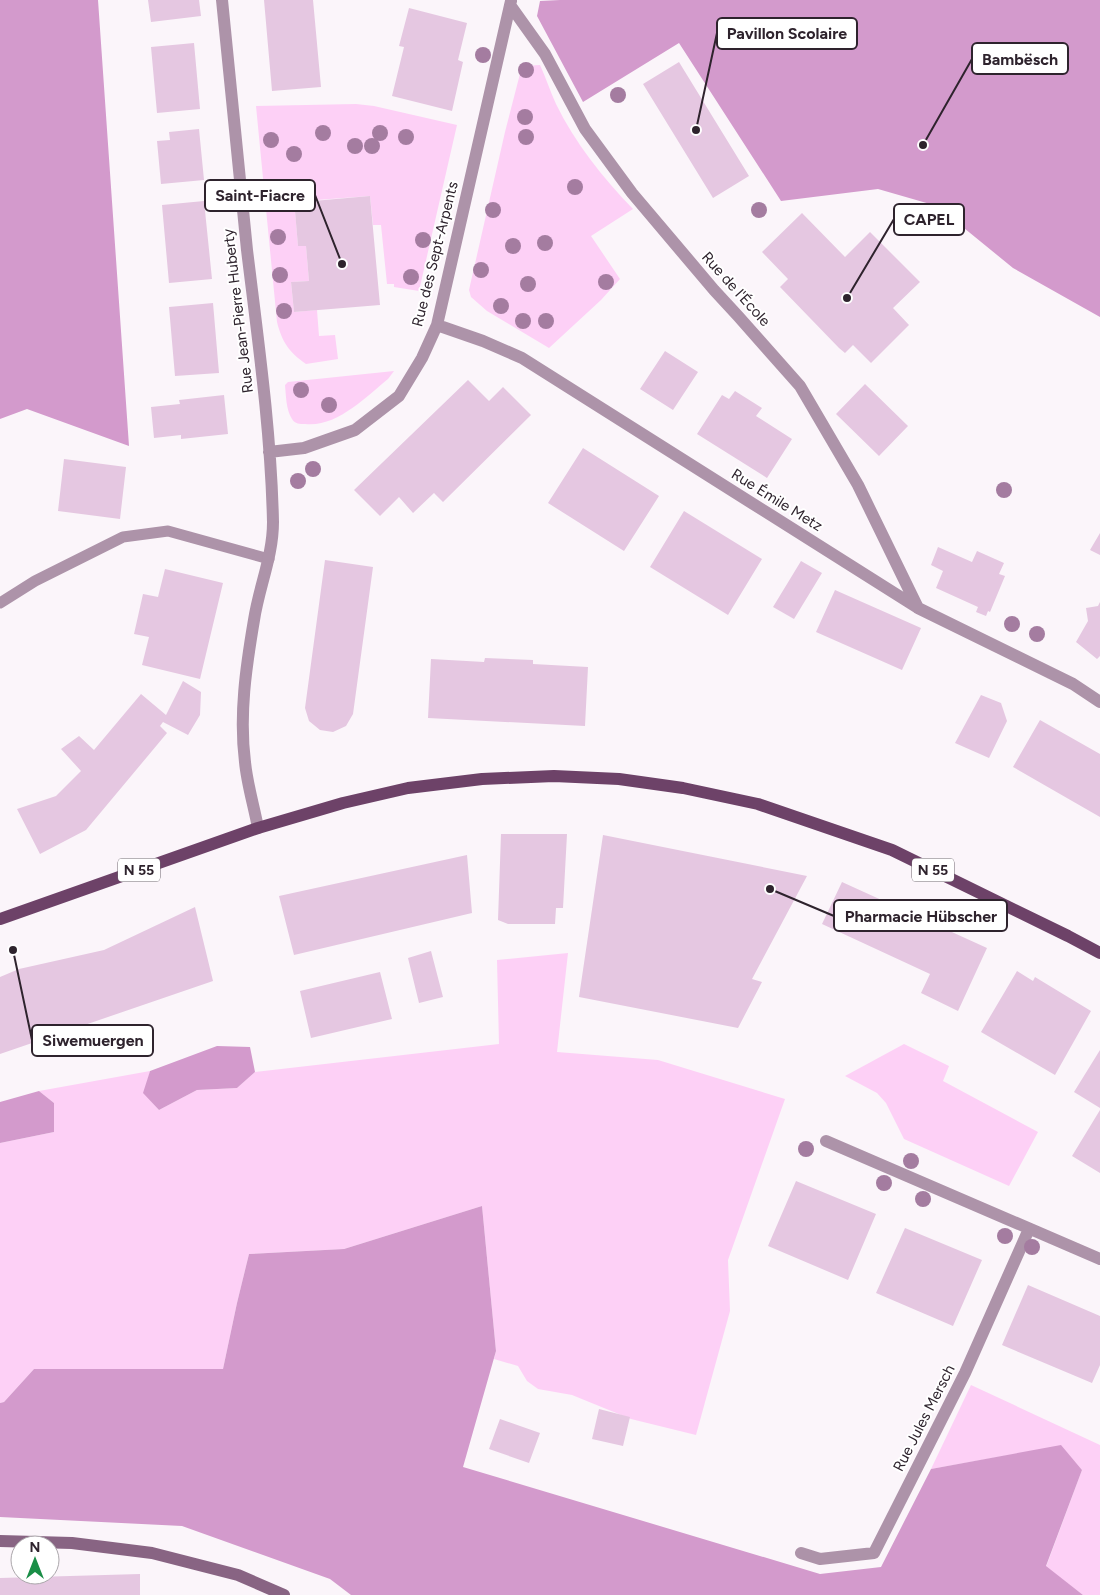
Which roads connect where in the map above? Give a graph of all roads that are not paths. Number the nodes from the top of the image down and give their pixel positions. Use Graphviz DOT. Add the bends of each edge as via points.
graph roads {
  1 [pos="222,0"];
  2 [pos="510,3"];
  3 [pos="437,325"];
  4 [pos="269,452"];
  5 [pos="269,559"];
  6 [pos="0,603"];
  7 [pos="918,608"];
  8 [pos="1100,702"];
  9 [pos="258,828"];
  10 [pos="0,919"];
  11 [pos="1100,953"];
  12 [pos="826,1141"];
  13 [pos="1029,1229"];
  14 [pos="1100,1259"];
  15 [pos="0,1541"];
  16 [pos="801,1553"];
  17 [pos="284,1595"];
  1 -- 4 [label="street, Rue Jean-Pierre Huberty"];
  2 -- 3 [label="street, Rue des Sept-Arpents"];
  2 -- 7 [label="street, Rue de l'École" via="545,54 585,129 632,193 800,386 858,485"];
  3 -- 4 [label="street, Rue des Sept-Arpents" via="399,396 355,430 304,448"];
  3 -- 7 [label="street, Rue Émile Metz" via="522,358"];
  4 -- 5 [label="street, Rue Jean-Pierre Huberty" via="273,524"];
  5 -- 6 [label="lane" via="168,531 123,537 35,581"];
  5 -- 9 [label="street, Rue Jean-Pierre Huberty" via="254,617 243,714 245,762"];
  7 -- 8 [label="street, Rue Émile Metz" via="1073,684"];
  9 -- 10 [label="main road, N 55"];
  9 -- 11 [label="main road, N 55" via="408,788 482,779 619,778 758,804 892,850"];
  12 -- 13 [label="street"];
  13 -- 14 [label="street"];
  13 -- 16 [label="street, Rue Jules Mersch" via="965,1373 874,1553 820,1559"];
  15 -- 17 [label="main road" via="72,1543 152,1553 238,1575"];
}
